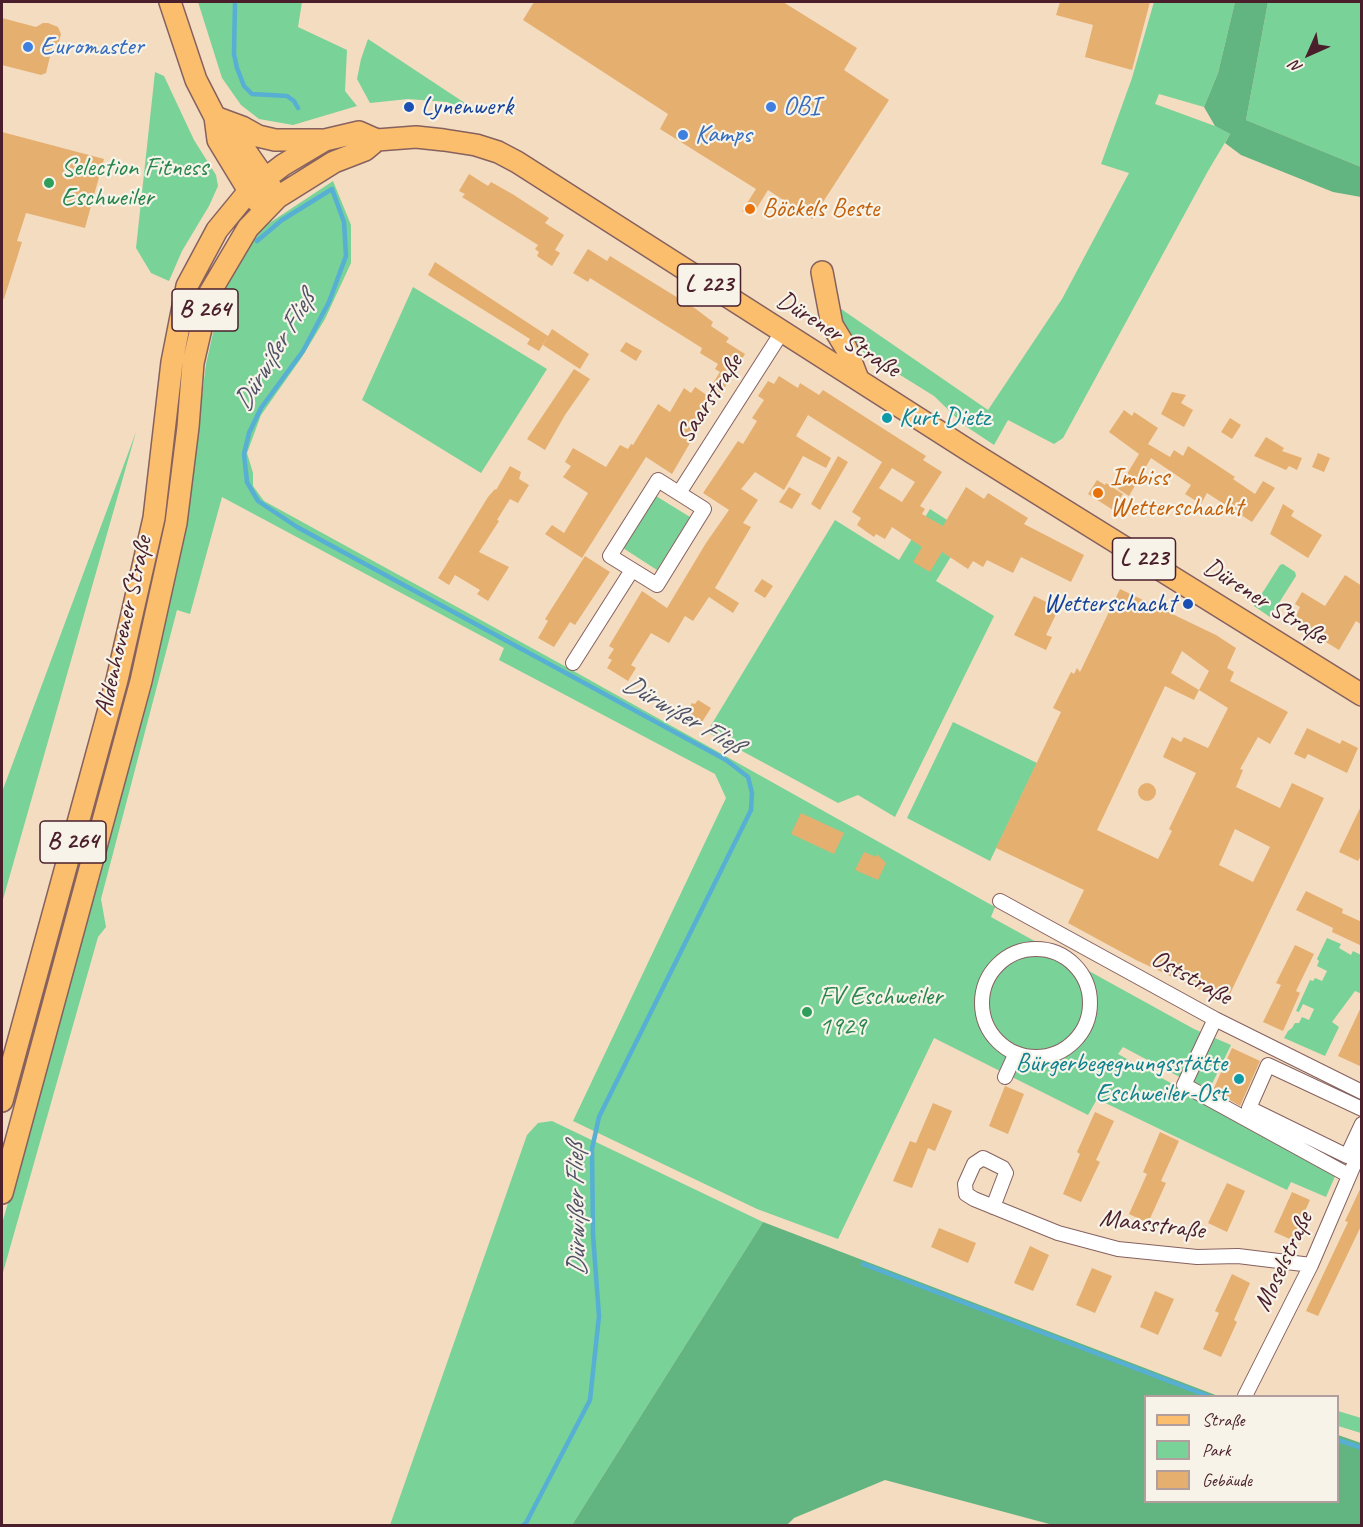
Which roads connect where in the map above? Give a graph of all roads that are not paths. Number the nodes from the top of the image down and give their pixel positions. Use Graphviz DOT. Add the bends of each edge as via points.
graph roads {
  1 [pos="170,2"];
  2 [pos="215,117"];
  3 [pos="325,140"];
  4 [pos="378,140"];
  5 [pos="256,185"];
  6 [pos="271,203"];
  7 [pos="822,272"];
  8 [pos="782,332"];
  9 [pos="858,379"];
  10 [pos="679,493"];
  11 [pos="632,570"];
  12 [pos="573,663"];
  13 [pos="1362,695"];
  14 [pos="1000,901"];
  15 [pos="1070,939"];
  16 [pos="1063,956"];
  17 [pos="1215,1019"];
  18 [pos="1016,1053"];
  19 [pos="1286,1055"];
  20 [pos="1279,1071"];
  21 [pos="1005,1077"];
  22 [pos="1362,1092"];
  23 [pos="2,1101"];
  24 [pos="1362,1109"];
  25 [pos="1256,1118"];
  26 [pos="1362,1124"];
  27 [pos="1362,1146"];
  28 [pos="1348,1174"];
  29 [pos="2,1193"];
  30 [pos="993,1207"];
  31 [pos="1311,1265"];
  32 [pos="1246,1395"];
  1 -- 2 [label="main road" via="196,80"];
  2 -- 3 [label="main road" via="275,140"];
  2 -- 5 [label="main road" via="218,140"];
  3 -- 4 [label="main road, Dürener Straße / L 223" via="358,132"];
  3 -- 5 [label="main road, Dürener Straße / L 223"];
  4 -- 6 [label="main road, Aldenhovener Straße / L 223" via="365,150 334,162"];
  4 -- 8 [label="main road, Dürener Straße / L 223" via="416,137 498,152"];
  5 -- 6 [label="main road"];
  5 -- 23 [label="main road, Aldenhovener Straße / B 264" via="217,230 187,286 172,362 154,518 120,669"];
  6 -- 29 [label="main road, Aldenhovener Straße / B 264" via="238,242 209,294 193,363 176,523 141,681"];
  7 -- 9 [label="main road" via="832,325"];
  8 -- 9 [label="main road, Dürener Straße / L 223"];
  8 -- 10 [label="street, Saarstraße"];
  9 -- 13 [label="main road, Dürener Straße / L 223"];
  10 -- 11 [label="street" via="658,480 610,556"];
  10 -- 11 [label="street" via="704,509 657,585"];
  11 -- 12 [label="street"];
  14 -- 15 [label="street, Oststraße"];
  15 -- 16 [label="street"];
  15 -- 17 [label="street, Oststraße"];
  16 -- 18 [label="street" via="1081,973 1088,988 1089,1012 1083,1030 1066,1048 1053,1054 1033,1057"];
  16 -- 18 [label="street" via="1045,949 1023,950 1000,963 984,986 982,1003 987,1027 1002,1045"];
  17 -- 19 [label="street, Oststraße"];
  17 -- 25 [label="street" via="1184,1085"];
  18 -- 21 [label="street"];
  19 -- 20 [label="street"];
  19 -- 22 [label="street, Oststraße"];
  20 -- 24 [label="street"];
  20 -- 25 [label="street" via="1268,1065 1249,1108"];
  25 -- 26 [label="street" via="1347,1156"];
  25 -- 28 [label="street"];
  27 -- 28 [label="street, Moselstraße"];
  28 -- 31 [label="street, Moselstraße"];
  30 -- 31 [label="street, Maasstraße" via="1058,1233 1118,1250 1197,1257 1238,1256"];
  31 -- 32 [label="street, Moselstraße"];
}
